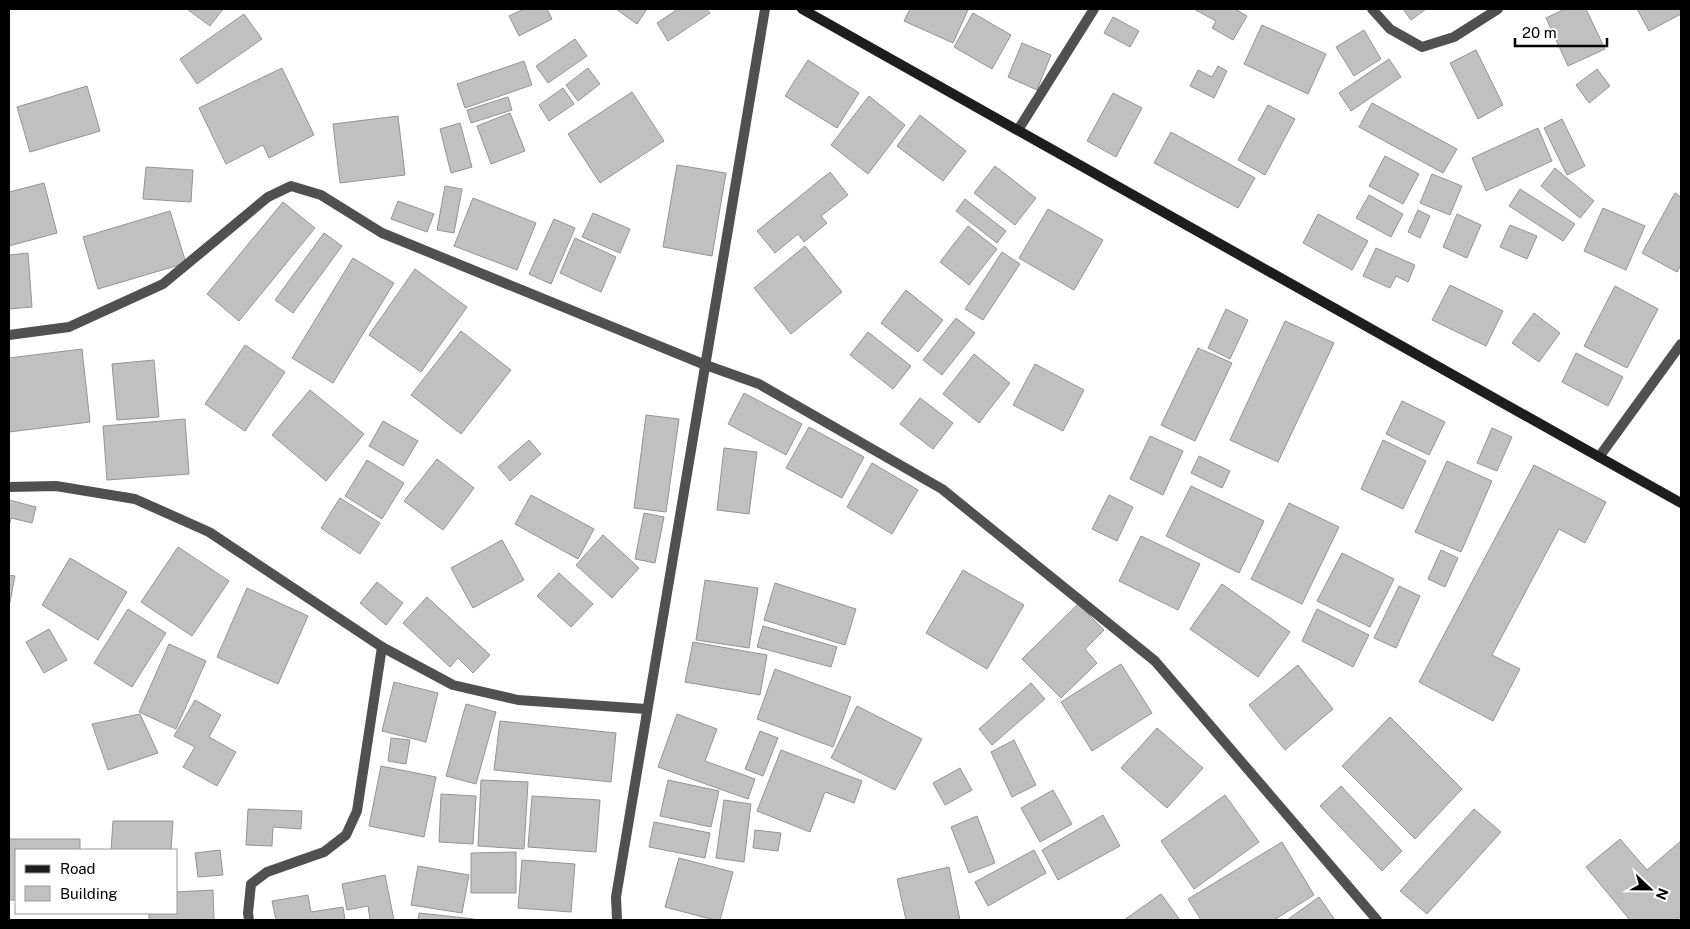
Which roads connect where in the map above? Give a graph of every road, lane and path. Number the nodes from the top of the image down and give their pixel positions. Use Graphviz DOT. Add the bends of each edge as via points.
graph roads {
  1 [pos="765,9"];
  2 [pos="802,9"];
  3 [pos="1094,9"];
  4 [pos="1372,9"];
  5 [pos="1498,9"];
  6 [pos="1018,130"];
  7 [pos="9,335"];
  8 [pos="1681,344"];
  9 [pos="703,364"];
  10 [pos="1599,456"];
  11 [pos="9,487"];
  12 [pos="1681,503"];
  13 [pos="382,647"];
  14 [pos="646,709"];
  15 [pos="250,920"];
  16 [pos="617,920"];
  17 [pos="1377,920"];
  1 -- 9 [label="street"];
  2 -- 6 [label="street"];
  3 -- 6 [label="street"];
  4 -- 5 [label="street" via="1390,29 1422,47 1454,37"];
  6 -- 10 [label="street"];
  7 -- 9 [label="street" via="69,327 162,284 268,198 291,186 321,196 382,233"];
  8 -- 10 [label="street"];
  9 -- 14 [label="street"];
  9 -- 17 [label="street" via="759,384 942,488 1155,661"];
  10 -- 12 [label="street"];
  11 -- 13 [label="street" via="56,486 135,499 209,532"];
  13 -- 14 [label="street" via="453,685 518,700"];
  13 -- 15 [label="street" via="357,811 346,835 324,852 267,872 251,884"];
  14 -- 16 [label="street" via="616,897"];
}
